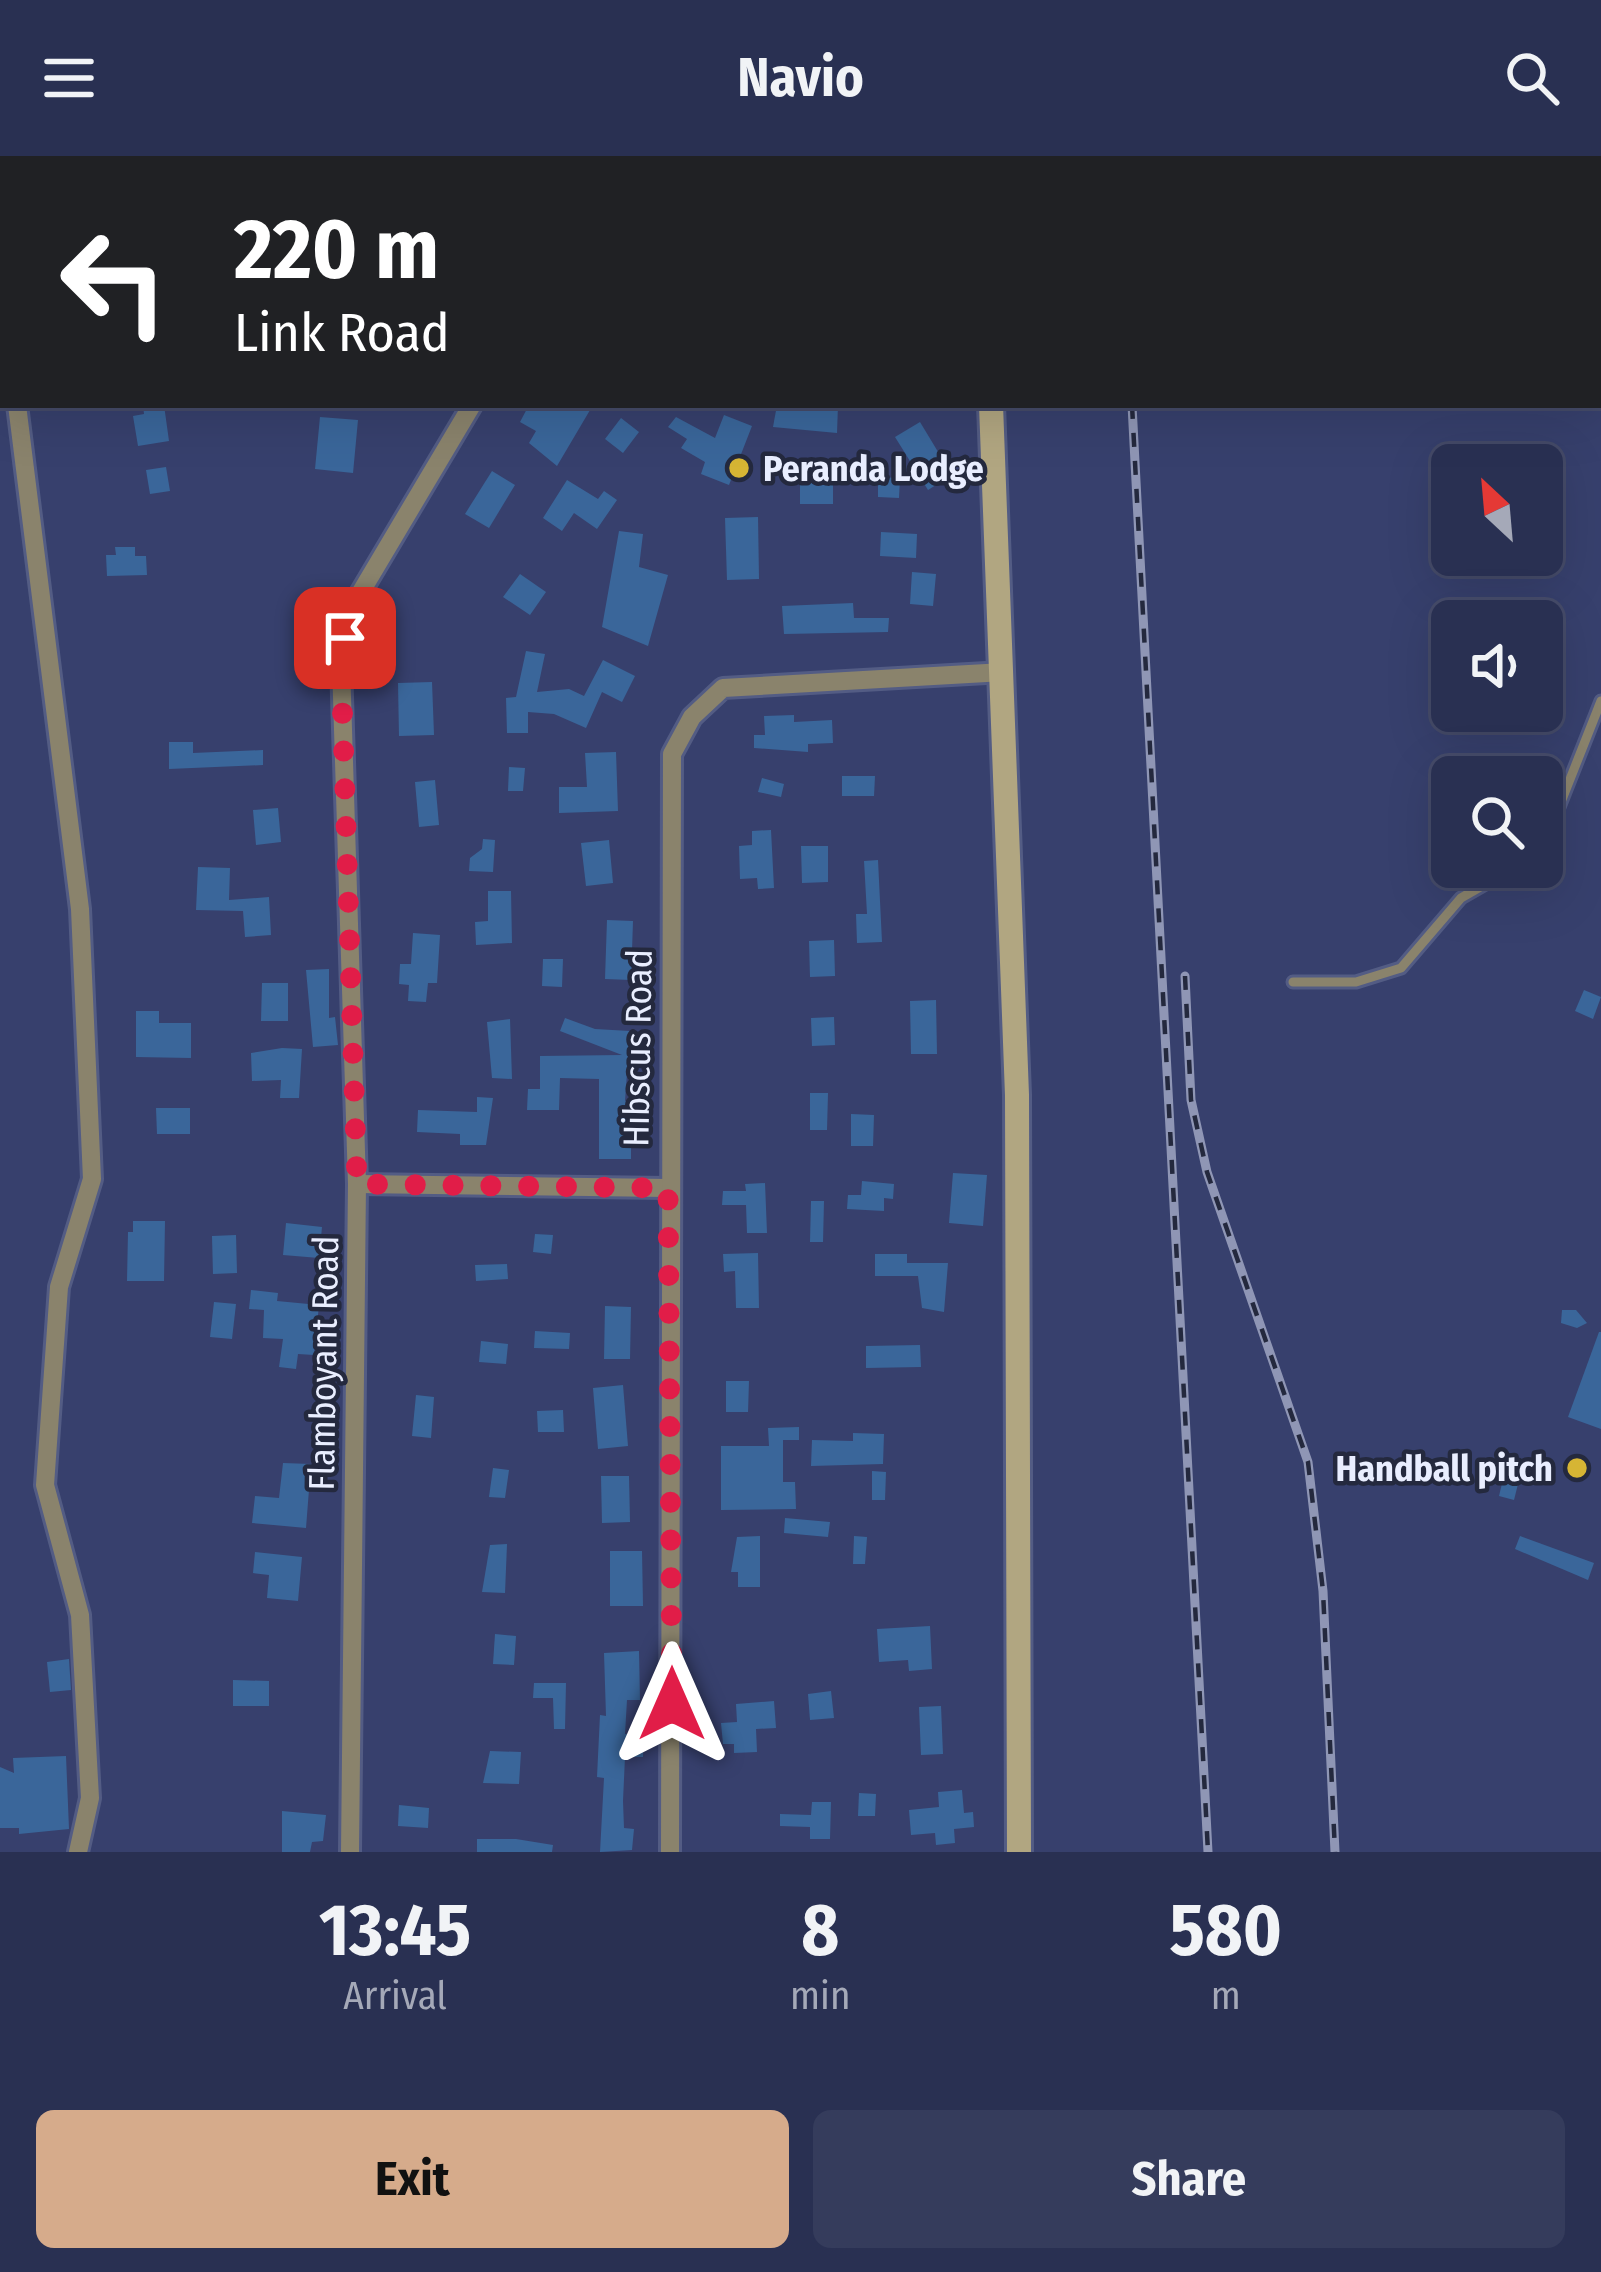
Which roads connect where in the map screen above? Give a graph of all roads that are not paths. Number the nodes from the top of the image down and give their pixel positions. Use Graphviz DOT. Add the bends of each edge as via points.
graph roads {
  1 [pos="17,408"];
  2 [pos="470,408"];
  3 [pos="992,408"];
  4 [pos="1004,672"];
  5 [pos="1601,700"];
  6 [pos="1563,797"];
  7 [pos="1478,888"];
  8 [pos="1293,982"];
  9 [pos="357,1184"];
  10 [pos="668,1188"];
  11 [pos="78,1852"];
  12 [pos="350,1852"];
  13 [pos="670,1852"];
  14 [pos="1019,1852"];
  1 -- 11 [label="street" via="80,908 92,1179 58,1286 45,1485 80,1615 90,1798"];
  2 -- 9 [label="street, Flamboyant Road" via="349,613 344,646"];
  3 -- 4 [label="street"];
  4 -- 10 [label="street, Hibscus Road" via="723,688 692,717 672,754"];
  4 -- 14 [label="street" via="1017,1095"];
  5 -- 6 [label="lane"];
  7 -- 8 [label="lane" via="1401,968 1355,982"];
  9 -- 10 [label="street"];
  9 -- 12 [label="street, Flamboyant Road"];
  10 -- 13 [label="street, Hibscus Road"];
}
